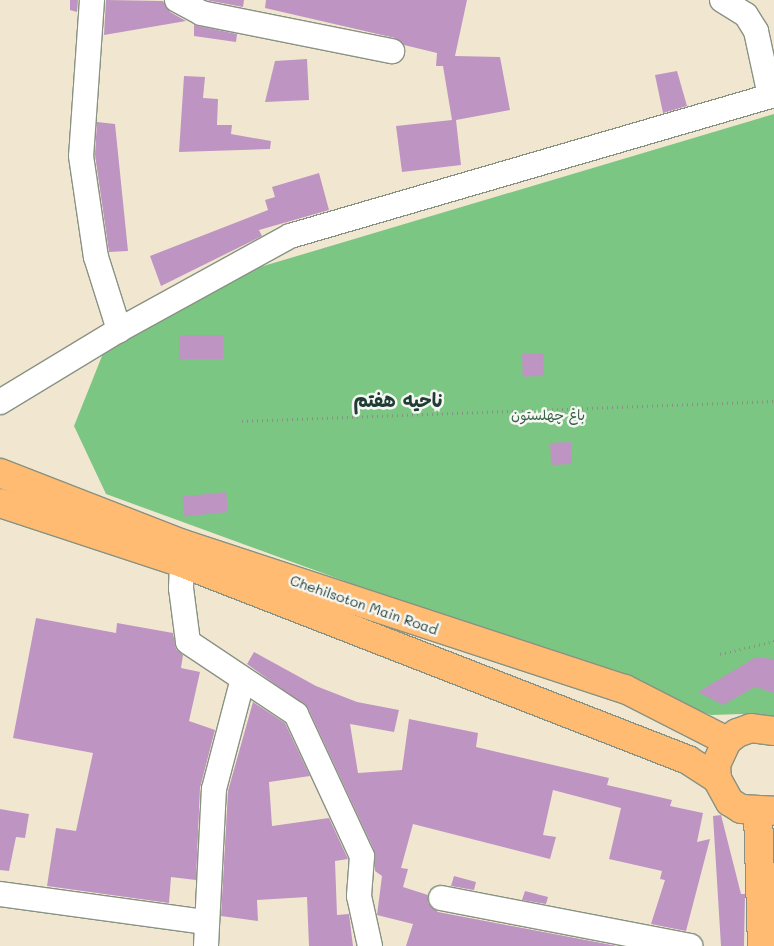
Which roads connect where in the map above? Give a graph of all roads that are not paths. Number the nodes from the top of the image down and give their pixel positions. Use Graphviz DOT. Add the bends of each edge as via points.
graph roads {
  1 [pos="92,0"];
  2 [pos="177,0"];
  3 [pos="722,0"];
  4 [pos="392,51"];
  5 [pos="772,95"];
  6 [pos="119,330"];
  7 [pos="0,402"];
  8 [pos="0,472"];
  9 [pos="0,503"];
  10 [pos="183,553"];
  11 [pos="242,682"];
  12 [pos="774,731"];
  13 [pos="727,741"];
  14 [pos="716,779"];
  15 [pos="766,811"];
  16 [pos="0,894"];
  17 [pos="440,898"];
  18 [pos="205,922"];
  19 [pos="373,943"];
  20 [pos="206,946"];
  21 [pos="690,946"];
  22 [pos="762,946"];
  1 -- 6 [label="street" via="81,156 96,257"];
  2 -- 4 [label="street" via="201,13"];
  3 -- 5 [label="street" via="746,15 756,31"];
  5 -- 6 [label="street" via="290,236"];
  6 -- 7 [label="street"];
  8 -- 10 [label="main road, Chehilsoton Main Road"];
  9 -- 10 [label="main road, Chehilsoton Main Road"];
  10 -- 11 [label="street" via="188,642"];
  10 -- 13 [label="main road, Chehilsoton Main Road" via="625,689"];
  10 -- 14 [label="main road, Chehilsoton Main Road" via="688,760"];
  11 -- 18 [label="street" via="214,789"];
  11 -- 19 [label="street" via="296,714 362,856 360,896"];
  12 -- 13 [label="main road" via="751,728"];
  13 -- 14 [label="main road" via="716,765"];
  14 -- 15 [label="main road" via="730,802"];
  15 -- 22 [label="main road"];
  16 -- 18 [label="street"];
  17 -- 21 [label="street"];
  18 -- 20 [label="street"];
}
